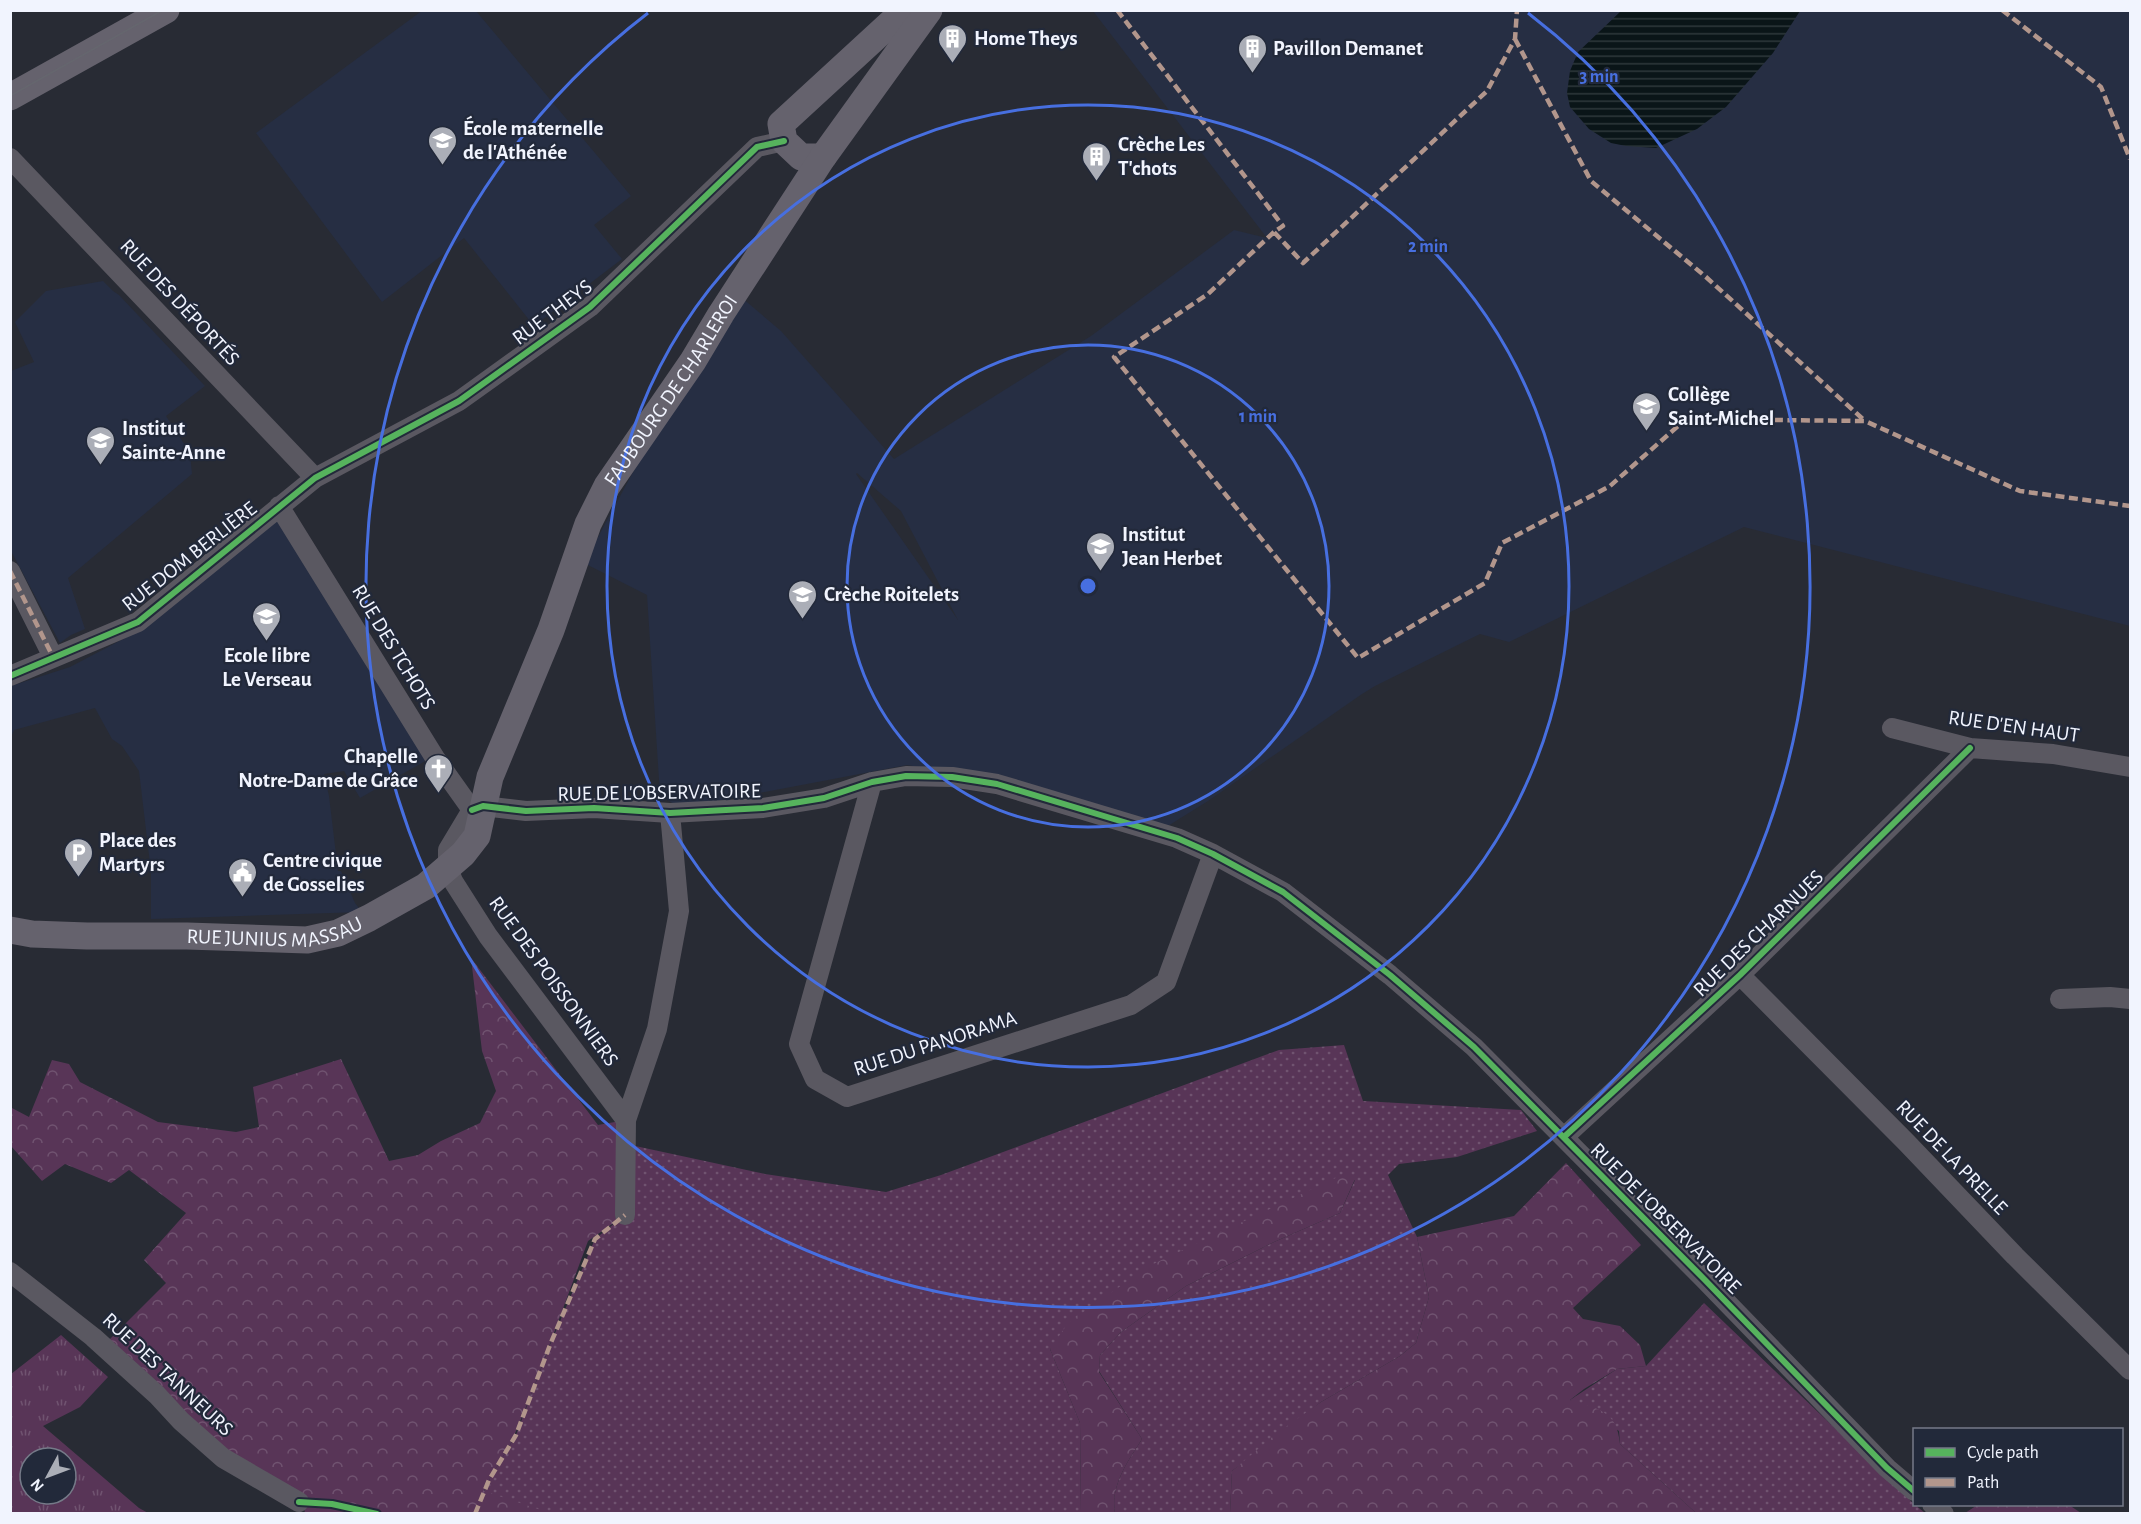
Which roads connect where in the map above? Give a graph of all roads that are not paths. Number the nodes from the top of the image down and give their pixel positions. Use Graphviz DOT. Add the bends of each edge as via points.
graph roads {
  1 [pos="166,10"];
  2 [pos="905,10"];
  3 [pos="929,10"];
  4 [pos="826,82"];
  5 [pos="10,97"];
  6 [pos="856,111"];
  7 [pos="10,158"];
  8 [pos="804,158"];
  9 [pos="315,478"];
  10 [pos="279,506"];
  11 [pos="10,571"];
  12 [pos="53,657"];
  13 [pos="10,676"];
  14 [pos="1892,728"];
  15 [pos="1970,748"];
  16 [pos="2130,767"];
  17 [pos="872,782"];
  18 [pos="477,808"];
  19 [pos="670,813"];
  20 [pos="1213,854"];
  21 [pos="448,868"];
  22 [pos="10,930"];
  23 [pos="1740,975"];
  24 [pos="2060,999"];
  25 [pos="2130,999"];
  26 [pos="626,1120"];
  27 [pos="1564,1137"];
  28 [pos="625,1215"];
  29 [pos="10,1272"];
  30 [pos="2130,1370"];
  31 [pos="1913,1490"];
  32 [pos="299,1502"];
  1 -- 5 [label="main road"];
  2 -- 4 [label="main road"];
  3 -- 6 [label="main road, FAUBOURG DE CHARLEROI"];
  4 -- 6 [label="main road" via="841,85 853,95"];
  4 -- 8 [label="main road" via="781,124"];
  6 -- 8 [label="main road, FAUBOURG DE CHARLEROI"];
  7 -- 9 [label="street, RUE DES DÉPORTÉS"];
  8 -- 9 [label="street, RUE THEYS" via="757,147 580,314 459,401"];
  8 -- 18 [label="main road, FAUBOURG DE CHARLEROI" via="693,361 607,486 588,524 551,630"];
  9 -- 10 [label="street, RUE DOM BERLIÈRE"];
  10 -- 12 [label="street, RUE DOM BERLIÈRE" via="138,622"];
  10 -- 18 [label="street, RUE DES TCHOTS" via="435,758"];
  11 -- 12 [label="street"];
  12 -- 13 [label="street, RUE DOM BERLIÈRE"];
  14 -- 15 [label="street, RUE D'EN HAUT"];
  15 -- 16 [label="street, RUE D'EN HAUT" via="2052,754"];
  15 -- 23 [label="street, RUE DES CHARNUES"];
  17 -- 19 [label="street, RUE DE L'OBSERVATOIRE" via="824,798 763,808"];
  17 -- 20 [label="street, RUE DE L'OBSERVATOIRE" via="906,776 952,777 997,784 1177,838"];
  17 -- 20 [label="street, RUE DU PANORAMA" via="798,1044 815,1079 847,1097 1131,1005 1166,982"];
  18 -- 19 [label="street, RUE DE L'OBSERVATOIRE" via="594,808"];
  18 -- 21 [label="main road, RUE JUNIUS MASSAU" via="477,836"];
  19 -- 26 [label="street" via="679,911 657,1029"];
  20 -- 27 [label="street, RUE DE L'OBSERVATOIRE" via="1283,892 1390,975 1474,1047"];
  21 -- 22 [label="main road, RUE JUNIUS MASSAU" via="426,886 363,921 338,933 307,940 87,936"];
  21 -- 26 [label="street, RUE DES POISSONNIERS" via="488,936"];
  23 -- 27 [label="street, RUE DES CHARNUES"];
  23 -- 30 [label="street, RUE DE LA PRELLE"];
  24 -- 25 [label="street"];
  26 -- 28 [label="street"];
  27 -- 31 [label="street, RUE DE L'OBSERVATOIRE"];
  29 -- 32 [label="street, RUE DES TANNEURS" via="93,1337 223,1458"];
}
